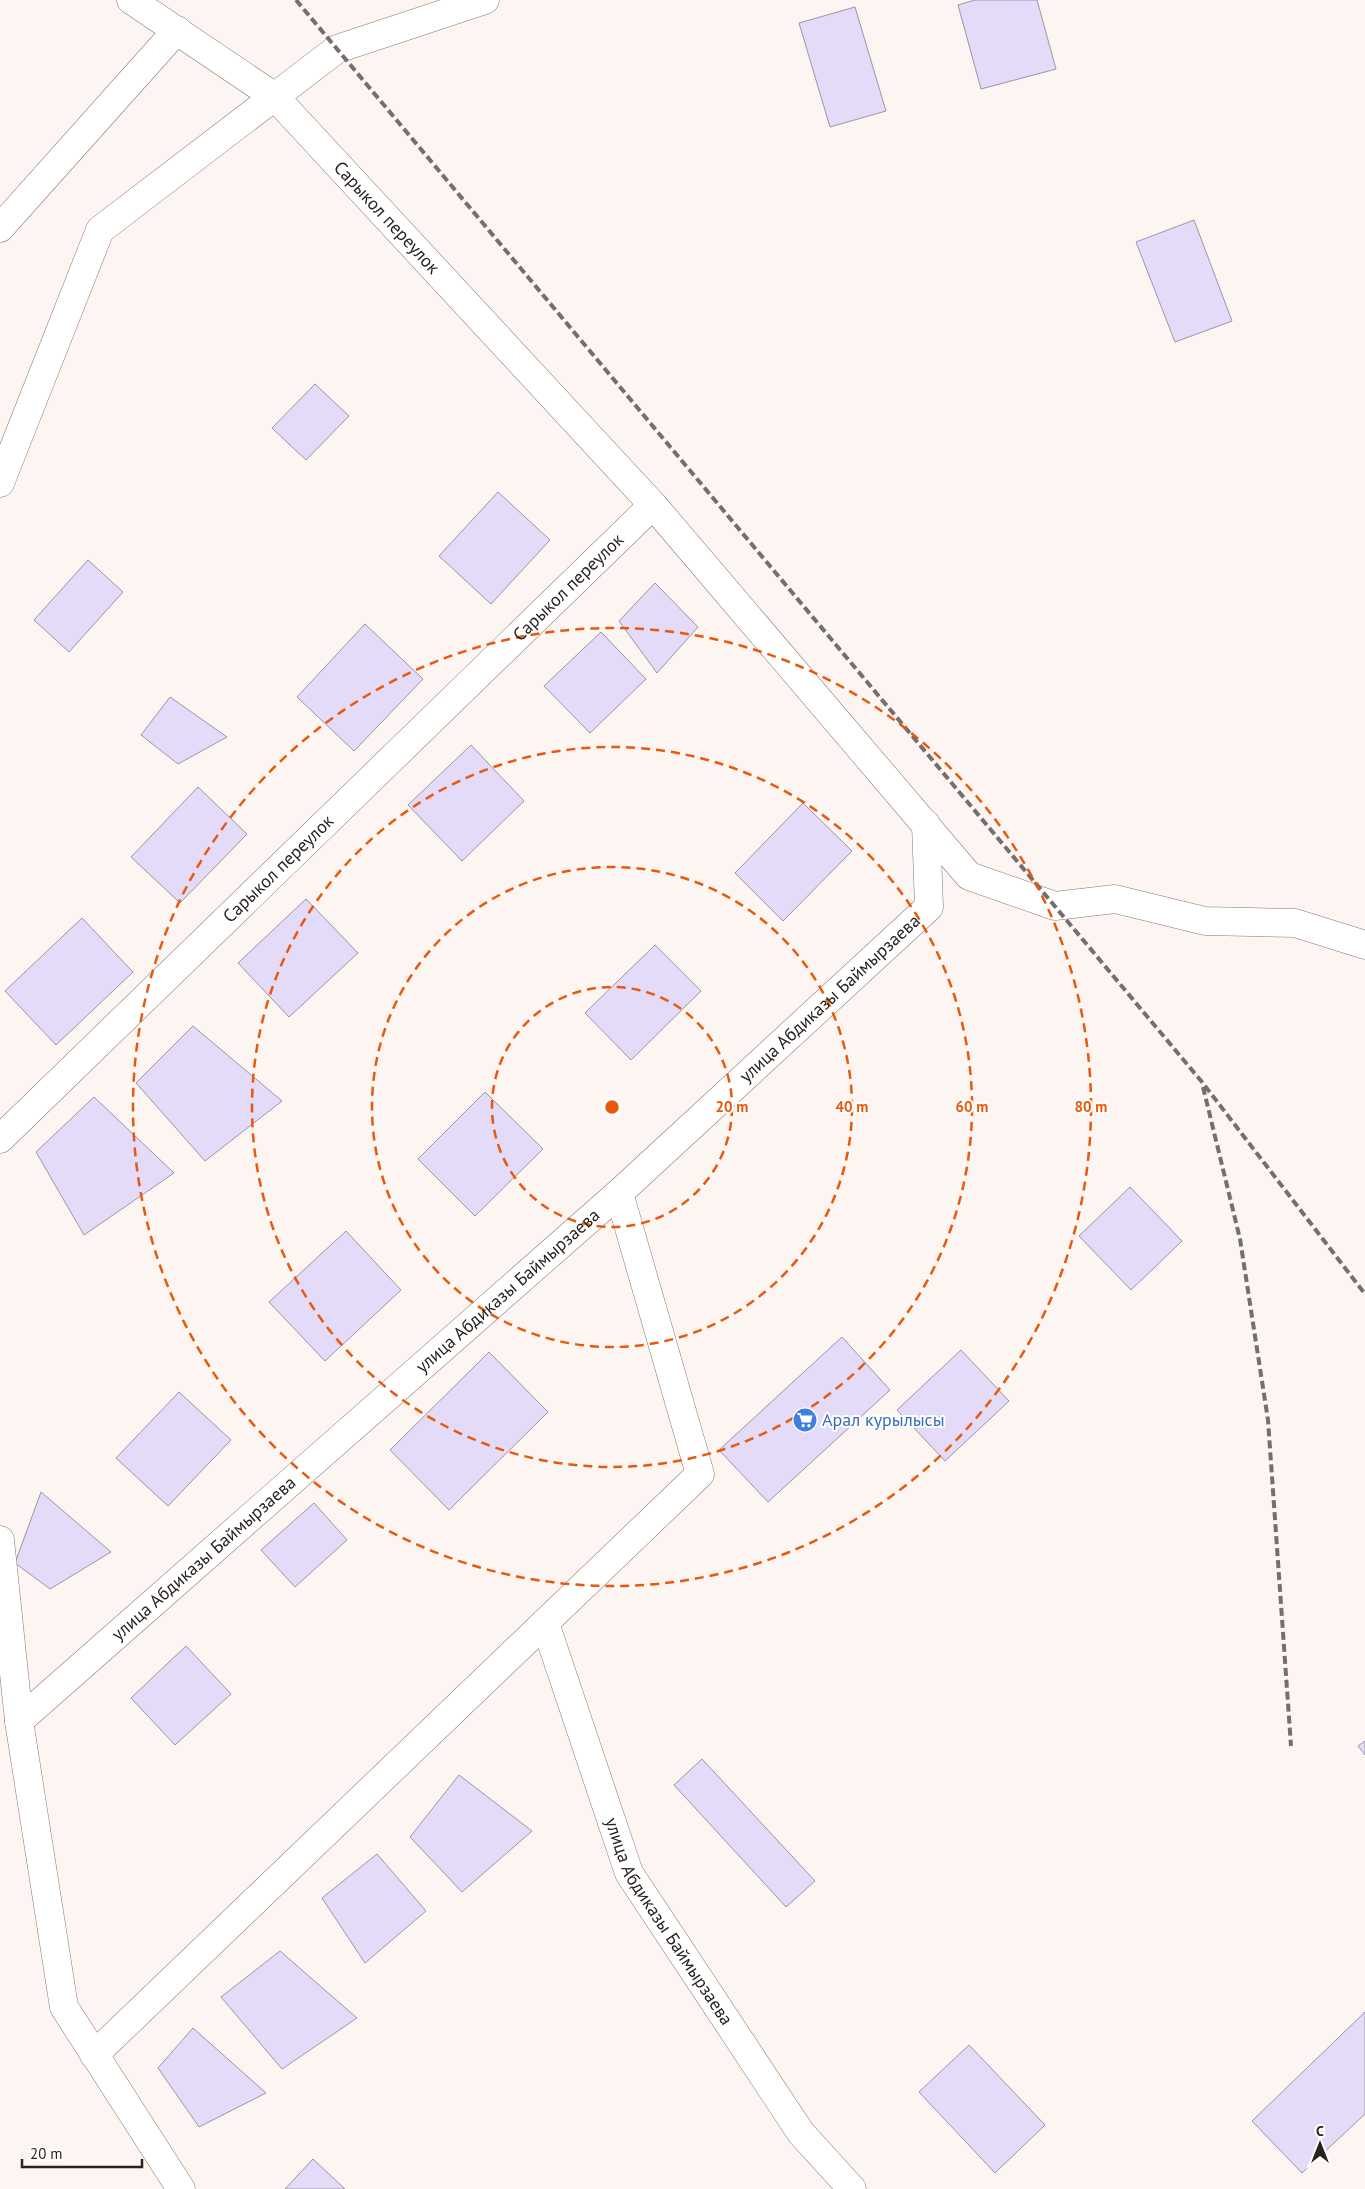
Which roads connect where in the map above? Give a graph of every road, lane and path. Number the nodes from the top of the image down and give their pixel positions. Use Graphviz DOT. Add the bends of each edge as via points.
graph roads {
  1 [pos="131,0"];
  2 [pos="485,0"];
  3 [pos="177,30"];
  4 [pos="275,97"];
  5 [pos="0,228"];
  6 [pos="0,483"];
  7 [pos="653,505"];
  8 [pos="926,824"];
  9 [pos="1365,945"];
  10 [pos="0,1139"];
  11 [pos="619,1192"];
  12 [pos="0,1540"];
  13 [pos="545,1623"];
  14 [pos="19,1721"];
  15 [pos="94,2055"];
  16 [pos="181,2189"];
  17 [pos="852,2189"];
  1 -- 3 [label="street, Сарыкол переулок"];
  2 -- 4 [label="street" via="337,49"];
  3 -- 4 [label="street, Сарыкол переулок"];
  3 -- 5 [label="street"];
  4 -- 6 [label="street" via="100,230"];
  4 -- 7 [label="street, Сарыкол переулок"];
  7 -- 8 [label="street"];
  7 -- 10 [label="street, Сарыкол переулок"];
  8 -- 9 [label="street" via="968,876 1055,906 1115,899 1205,921 1295,923"];
  8 -- 11 [label="street, улица Абдиказы Баймырзаева" via="929,907"];
  11 -- 13 [label="street" via="700,1474"];
  11 -- 14 [label="street, улица Абдиказы Баймырзаева"];
  12 -- 14 [label="street"];
  13 -- 15 [label="street"];
  13 -- 17 [label="street, улица Абдиказы Баймырзаева" via="629,1874 801,2133"];
  14 -- 15 [label="street" via="64,2007"];
  15 -- 16 [label="street"];
}
